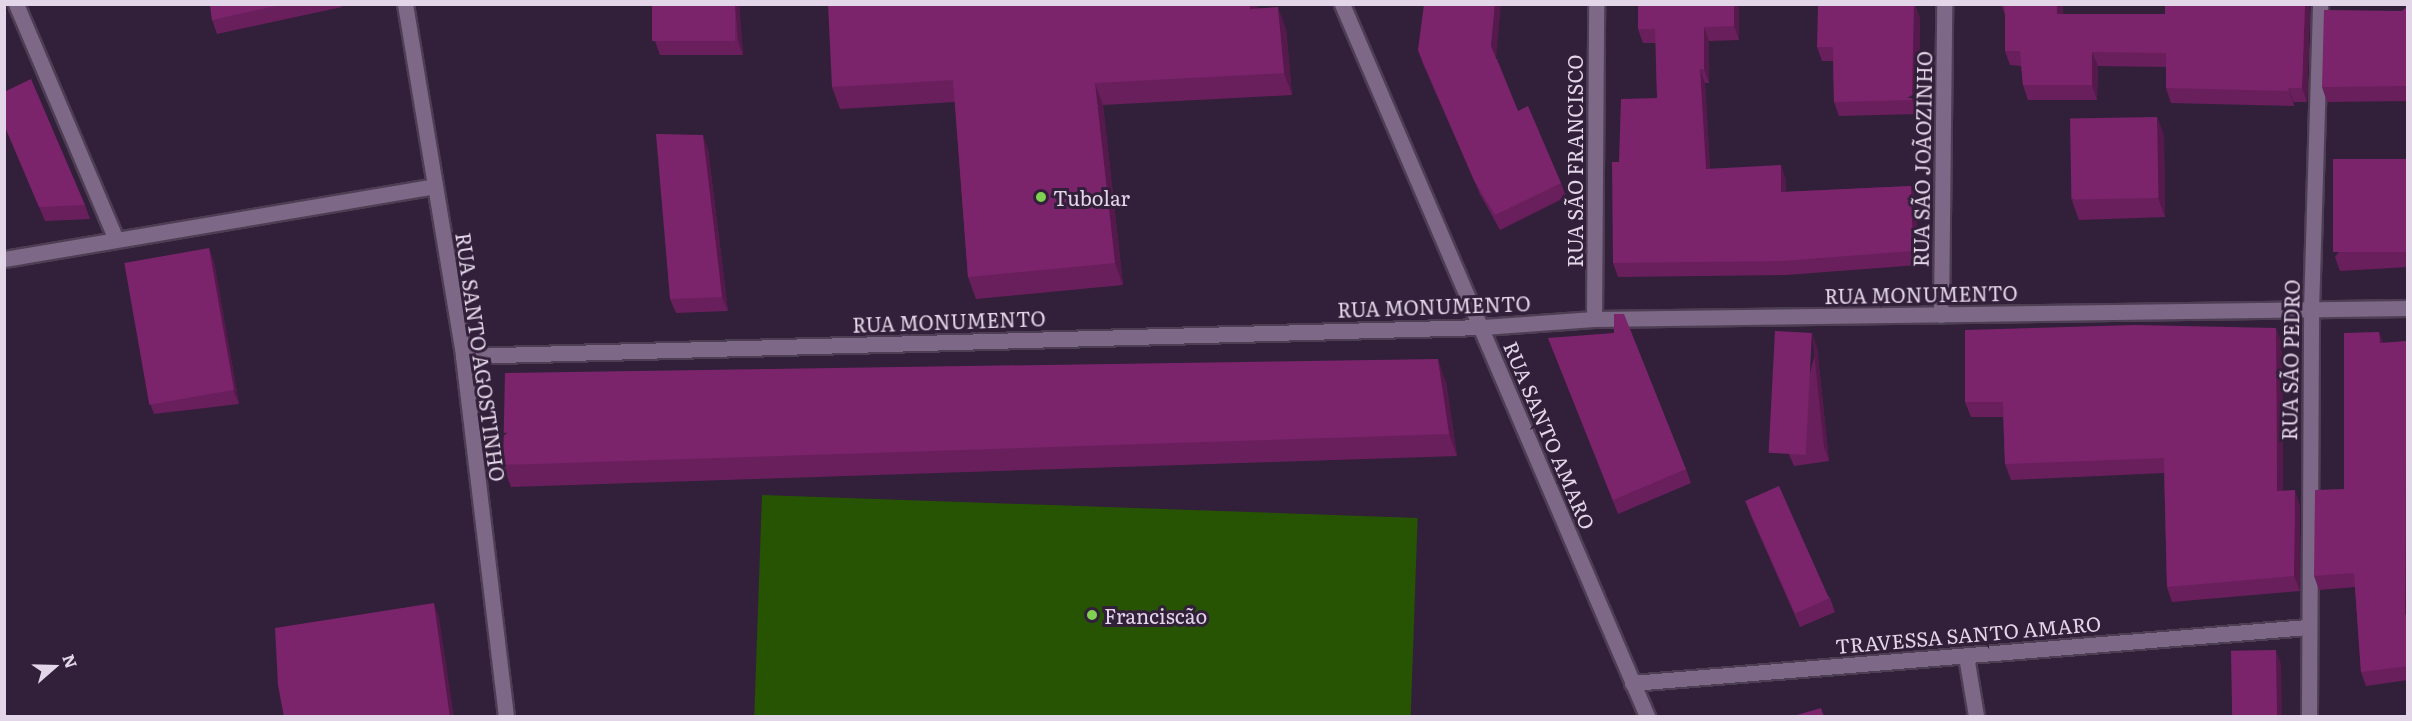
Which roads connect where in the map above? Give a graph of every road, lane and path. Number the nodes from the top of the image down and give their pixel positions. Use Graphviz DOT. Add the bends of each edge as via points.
graph roads {
  1 [pos="16,4"];
  2 [pos="405,4"];
  3 [pos="1342,4"];
  4 [pos="1596,4"];
  5 [pos="1944,4"];
  6 [pos="2324,11"];
  7 [pos="435,186"];
  8 [pos="117,240"];
  9 [pos="4,259"];
  10 [pos="2408,308"];
  11 [pos="2311,310"];
  12 [pos="1941,315"];
  13 [pos="1594,318"];
  14 [pos="1483,327"];
  15 [pos="463,356"];
  16 [pos="2308,627"];
  17 [pos="1966,656"];
  18 [pos="1632,684"];
  19 [pos="506,717"];
  20 [pos="1647,717"];
  21 [pos="1976,717"];
  22 [pos="2308,717"];
  1 -- 8 [label="street"];
  2 -- 7 [label="street, RUA SANTO AGOSTINHO"];
  3 -- 14 [label="street, RUA SANTO AMARO"];
  4 -- 13 [label="street, RUA SÃO FRANCISCO"];
  5 -- 12 [label="street, RUA SÃO JOÃOZINHO"];
  6 -- 11 [label="street, RUA SÃO PEDRO"];
  7 -- 8 [label="street"];
  7 -- 15 [label="street, RUA SANTO AGOSTINHO"];
  8 -- 9 [label="street"];
  10 -- 11 [label="street, RUA MONUMENTO"];
  11 -- 12 [label="street, RUA MONUMENTO"];
  11 -- 16 [label="street, RUA SÃO PEDRO"];
  12 -- 13 [label="street, RUA MONUMENTO"];
  13 -- 14 [label="street, RUA MONUMENTO"];
  14 -- 15 [label="street, RUA MONUMENTO"];
  14 -- 18 [label="street, RUA SANTO AMARO"];
  15 -- 19 [label="street, RUA SANTO AGOSTINHO"];
  16 -- 17 [label="street, TRAVESSA SANTO AMARO"];
  16 -- 22 [label="street, RUA SÃO PEDRO"];
  17 -- 18 [label="street, TRAVESSA SANTO AMARO"];
  17 -- 21 [label="street"];
  18 -- 20 [label="street, RUA SANTO AMARO"];
}
